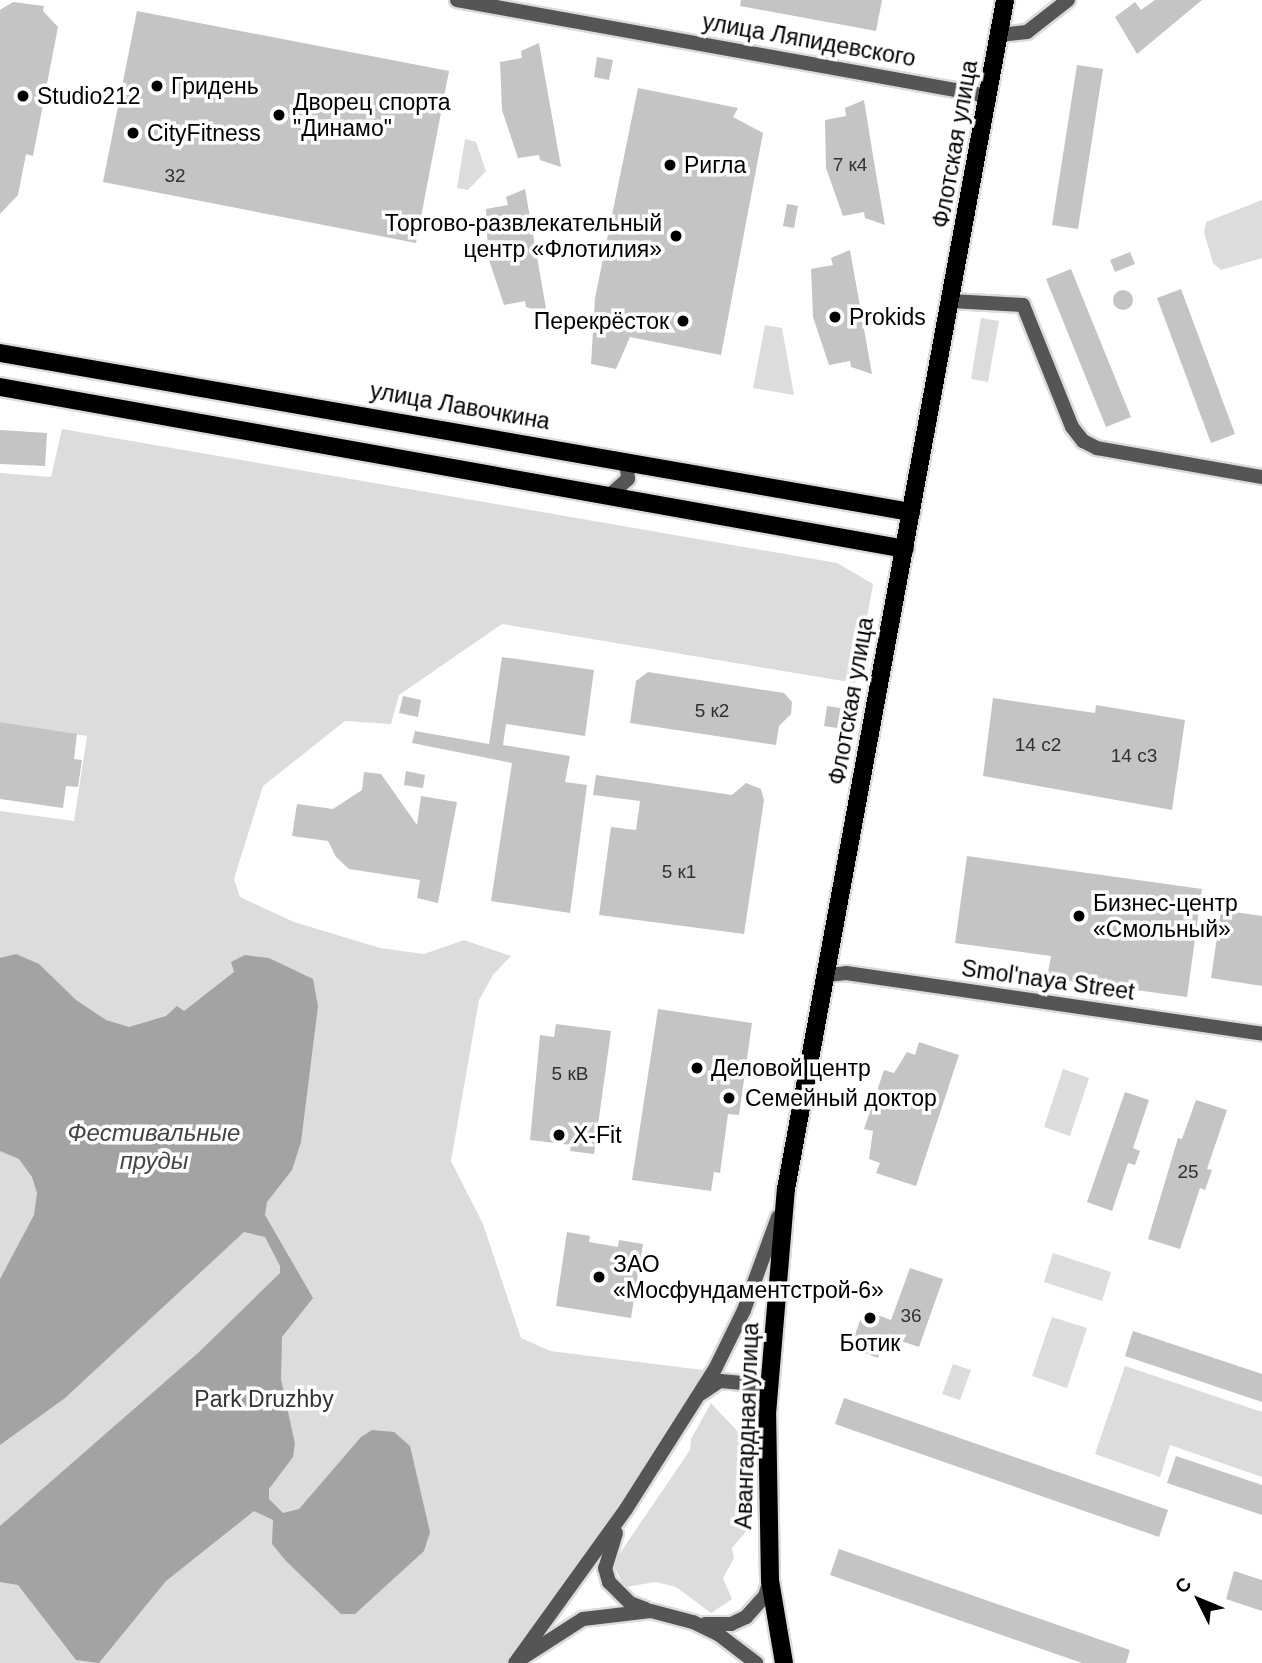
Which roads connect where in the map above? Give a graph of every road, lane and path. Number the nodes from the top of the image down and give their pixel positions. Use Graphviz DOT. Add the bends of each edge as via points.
graph roads {
  1 [pos="457,0"];
  2 [pos="1005,0"];
  3 [pos="1068,0"];
  4 [pos="999,35"];
  5 [pos="988,96"];
  6 [pos="951,301"];
  7 [pos="0,353"];
  8 [pos="0,387"];
  9 [pos="616,459"];
  10 [pos="1262,477"];
  11 [pos="610,495"];
  12 [pos="911,512"];
  13 [pos="905,549"];
  14 [pos="828,975"];
  15 [pos="1262,1034"];
  16 [pos="786,1189"];
  17 [pos="698,1396"];
  18 [pos="768,1414"];
  19 [pos="626,1508"];
  20 [pos="770,1580"];
  21 [pos="651,1611"];
  22 [pos="693,1622"];
  23 [pos="515,1663"];
  24 [pos="756,1663"];
  25 [pos="785,1663"];
  1 -- 5 [label="street, улица Ляпидевского"];
  2 -- 4 [label="main road, Флотская улица"];
  3 -- 4 [label="street" via="1027,32"];
  4 -- 5 [label="main road, Флотская улица"];
  5 -- 6 [label="main road, Флотская улица"];
  6 -- 10 [label="street" via="1023,304 1072,427 1097,449"];
  6 -- 12 [label="main road, Флотская улица"];
  7 -- 9 [label="main road, улица Лавочкина"];
  8 -- 11 [label="main road"];
  9 -- 11 [label="street" via="627,467 628,479"];
  9 -- 12 [label="main road, улица Лавочкина"];
  11 -- 13 [label="main road"];
  12 -- 13 [label="main road, Флотская улица"];
  13 -- 14 [label="main road, Флотская улица"];
  14 -- 15 [label="street, Smol'naya Street" via="846,973"];
  14 -- 16 [label="main road, Флотская улица"];
  16 -- 17 [label="street, Флотская улица" via="744,1310"];
  16 -- 18 [label="main road, Авангардная улица"];
  17 -- 18 [label="street, Флотская улица" via="720,1381 732,1380 752,1389"];
  17 -- 19 [label="street, Флотская улица"];
  18 -- 20 [label="main road, Авангардная улица"];
  19 -- 21 [label="street, Флотская улица" via="605,1568 617,1593"];
  19 -- 23 [label="street, Флотская улица"];
  20 -- 22 [label="street" via="765,1596 746,1617 716,1626"];
  20 -- 25 [label="main road, Авангардная улица"];
  21 -- 22 [label="street"];
  21 -- 23 [label="street" via="583,1619"];
  22 -- 24 [label="street" via="744,1651"];
}
